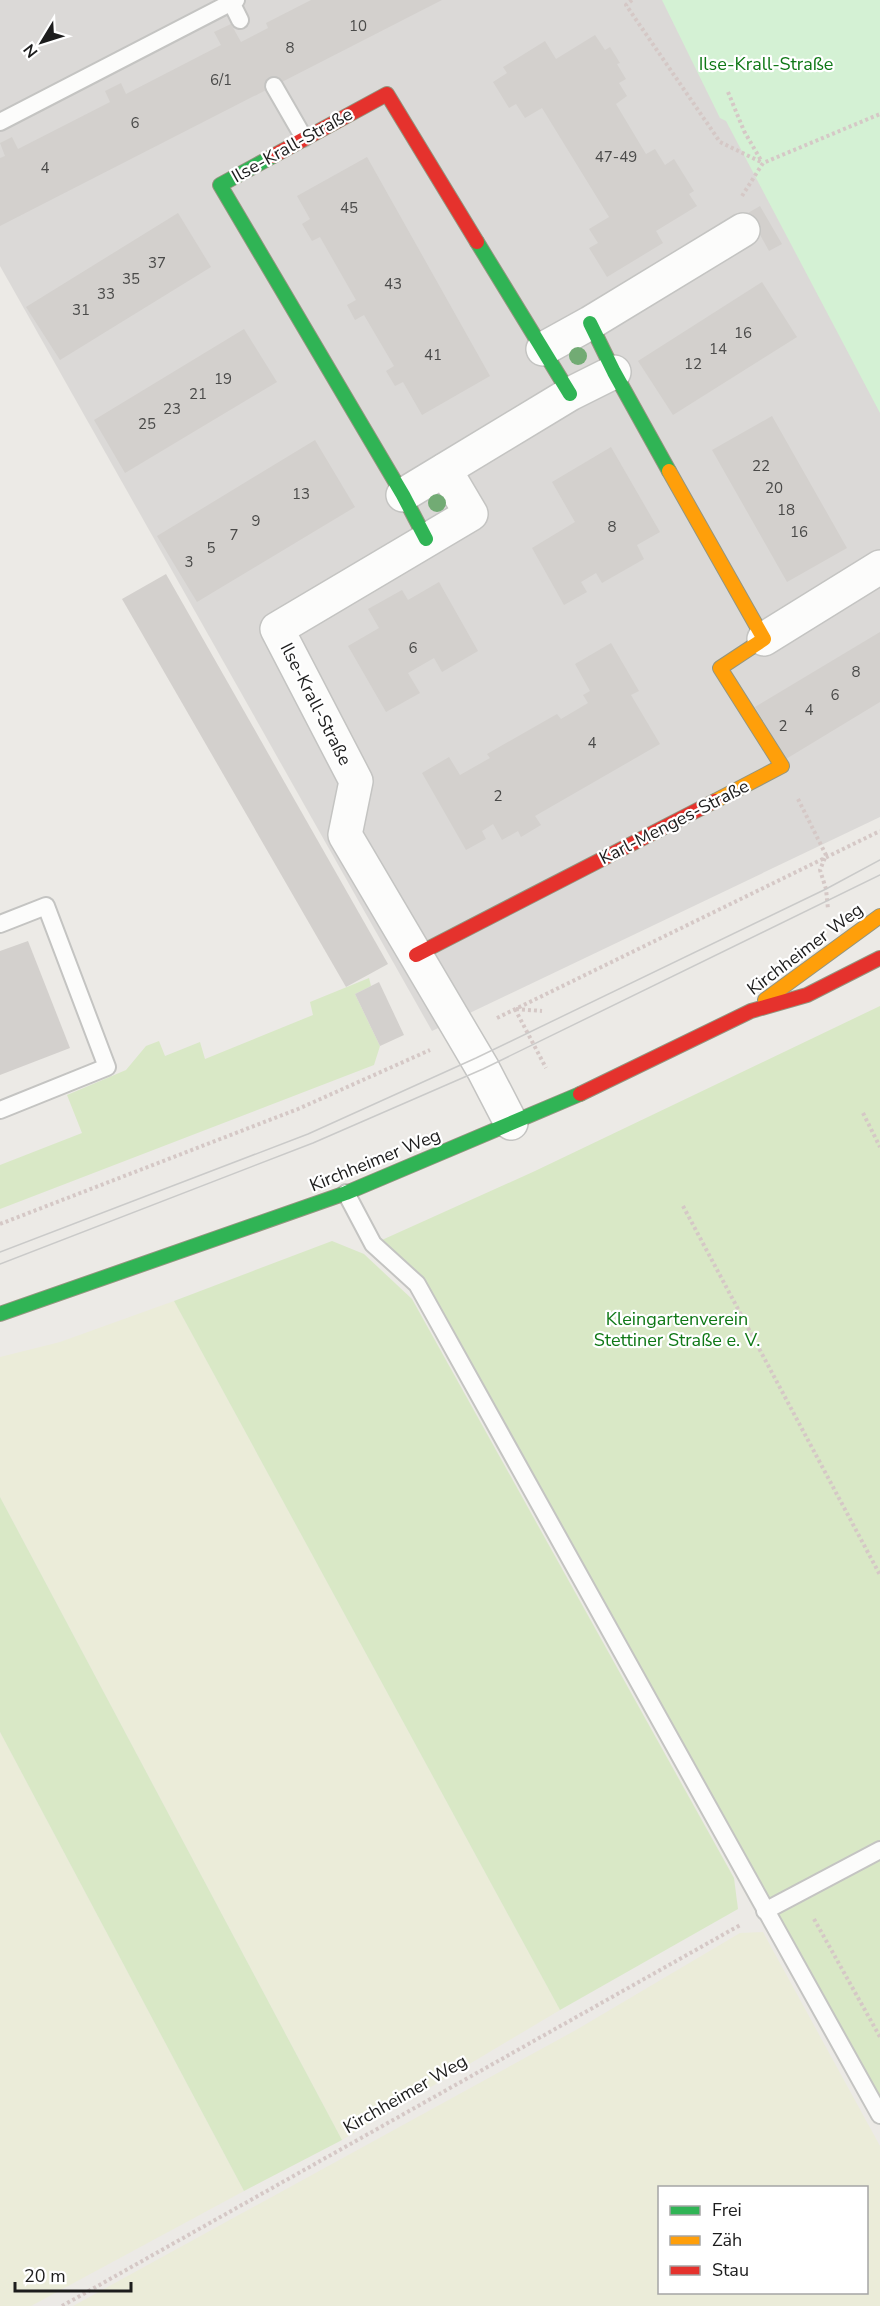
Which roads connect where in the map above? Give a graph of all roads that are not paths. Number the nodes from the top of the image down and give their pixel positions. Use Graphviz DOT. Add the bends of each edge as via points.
graph roads {
  1 [pos="233,1"];
  2 [pos="240,20"];
  3 [pos="274,86"];
  4 [pos="0,122"];
  5 [pos="304,138"];
  6 [pos="743,230"];
  7 [pos="590,323"];
  8 [pos="543,349"];
  9 [pos="614,372"];
  10 [pos="570,394"];
  11 [pos="445,470"];
  12 [pos="403,495"];
  13 [pos="426,539"];
  14 [pos="880,567"];
  15 [pos="764,639"];
  16 [pos="880,916"];
  17 [pos="0,924"];
  18 [pos="416,955"];
  19 [pos="880,958"];
  20 [pos="751,1011"];
  21 [pos="0,1110"];
  22 [pos="511,1123"];
  23 [pos="346,1193"];
  24 [pos="0,1314"];
  25 [pos="880,1850"];
  26 [pos="765,1911"];
  27 [pos="880,2115"];
  1 -- 2 [label="lane"];
  1 -- 4 [label="lane"];
  3 -- 5 [label="lane"];
  5 -- 8 [label="street, Ilse-Krall-Straße" via="387,94"];
  5 -- 12 [label="street, Ilse-Krall-Straße" via="220,185"];
  6 -- 7 [label="street"];
  7 -- 8 [label="street"];
  7 -- 9 [label="street"];
  8 -- 10 [label="street, Ilse-Krall-Straße"];
  9 -- 10 [label="street"];
  9 -- 15 [label="street"];
  10 -- 11 [label="street"];
  11 -- 12 [label="street"];
  11 -- 13 [label="street, Ilse-Krall-Straße" via="471,514"];
  12 -- 13 [label="street, Ilse-Krall-Straße"];
  13 -- 18 [label="street, Ilse-Krall-Straße" via="277,629 356,781 345,835"];
  14 -- 15 [label="street"];
  15 -- 18 [label="street, Karl-Menges-Straße" via="720,668 782,766"];
  16 -- 20 [label="street, Kirchheimer Weg"];
  17 -- 21 [label="lane" via="46,906 107,1067"];
  18 -- 22 [label="street, Ilse-Krall-Straße"];
  19 -- 20 [label="street, Kirchheimer Weg" via="807,995"];
  20 -- 22 [label="street, Kirchheimer Weg" via="610,1081"];
  22 -- 23 [label="street, Kirchheimer Weg"];
  23 -- 24 [label="street, Kirchheimer Weg"];
  23 -- 26 [label="lane" via="374,1244 417,1284"];
  25 -- 26 [label="lane"];
  26 -- 27 [label="lane"];
}
